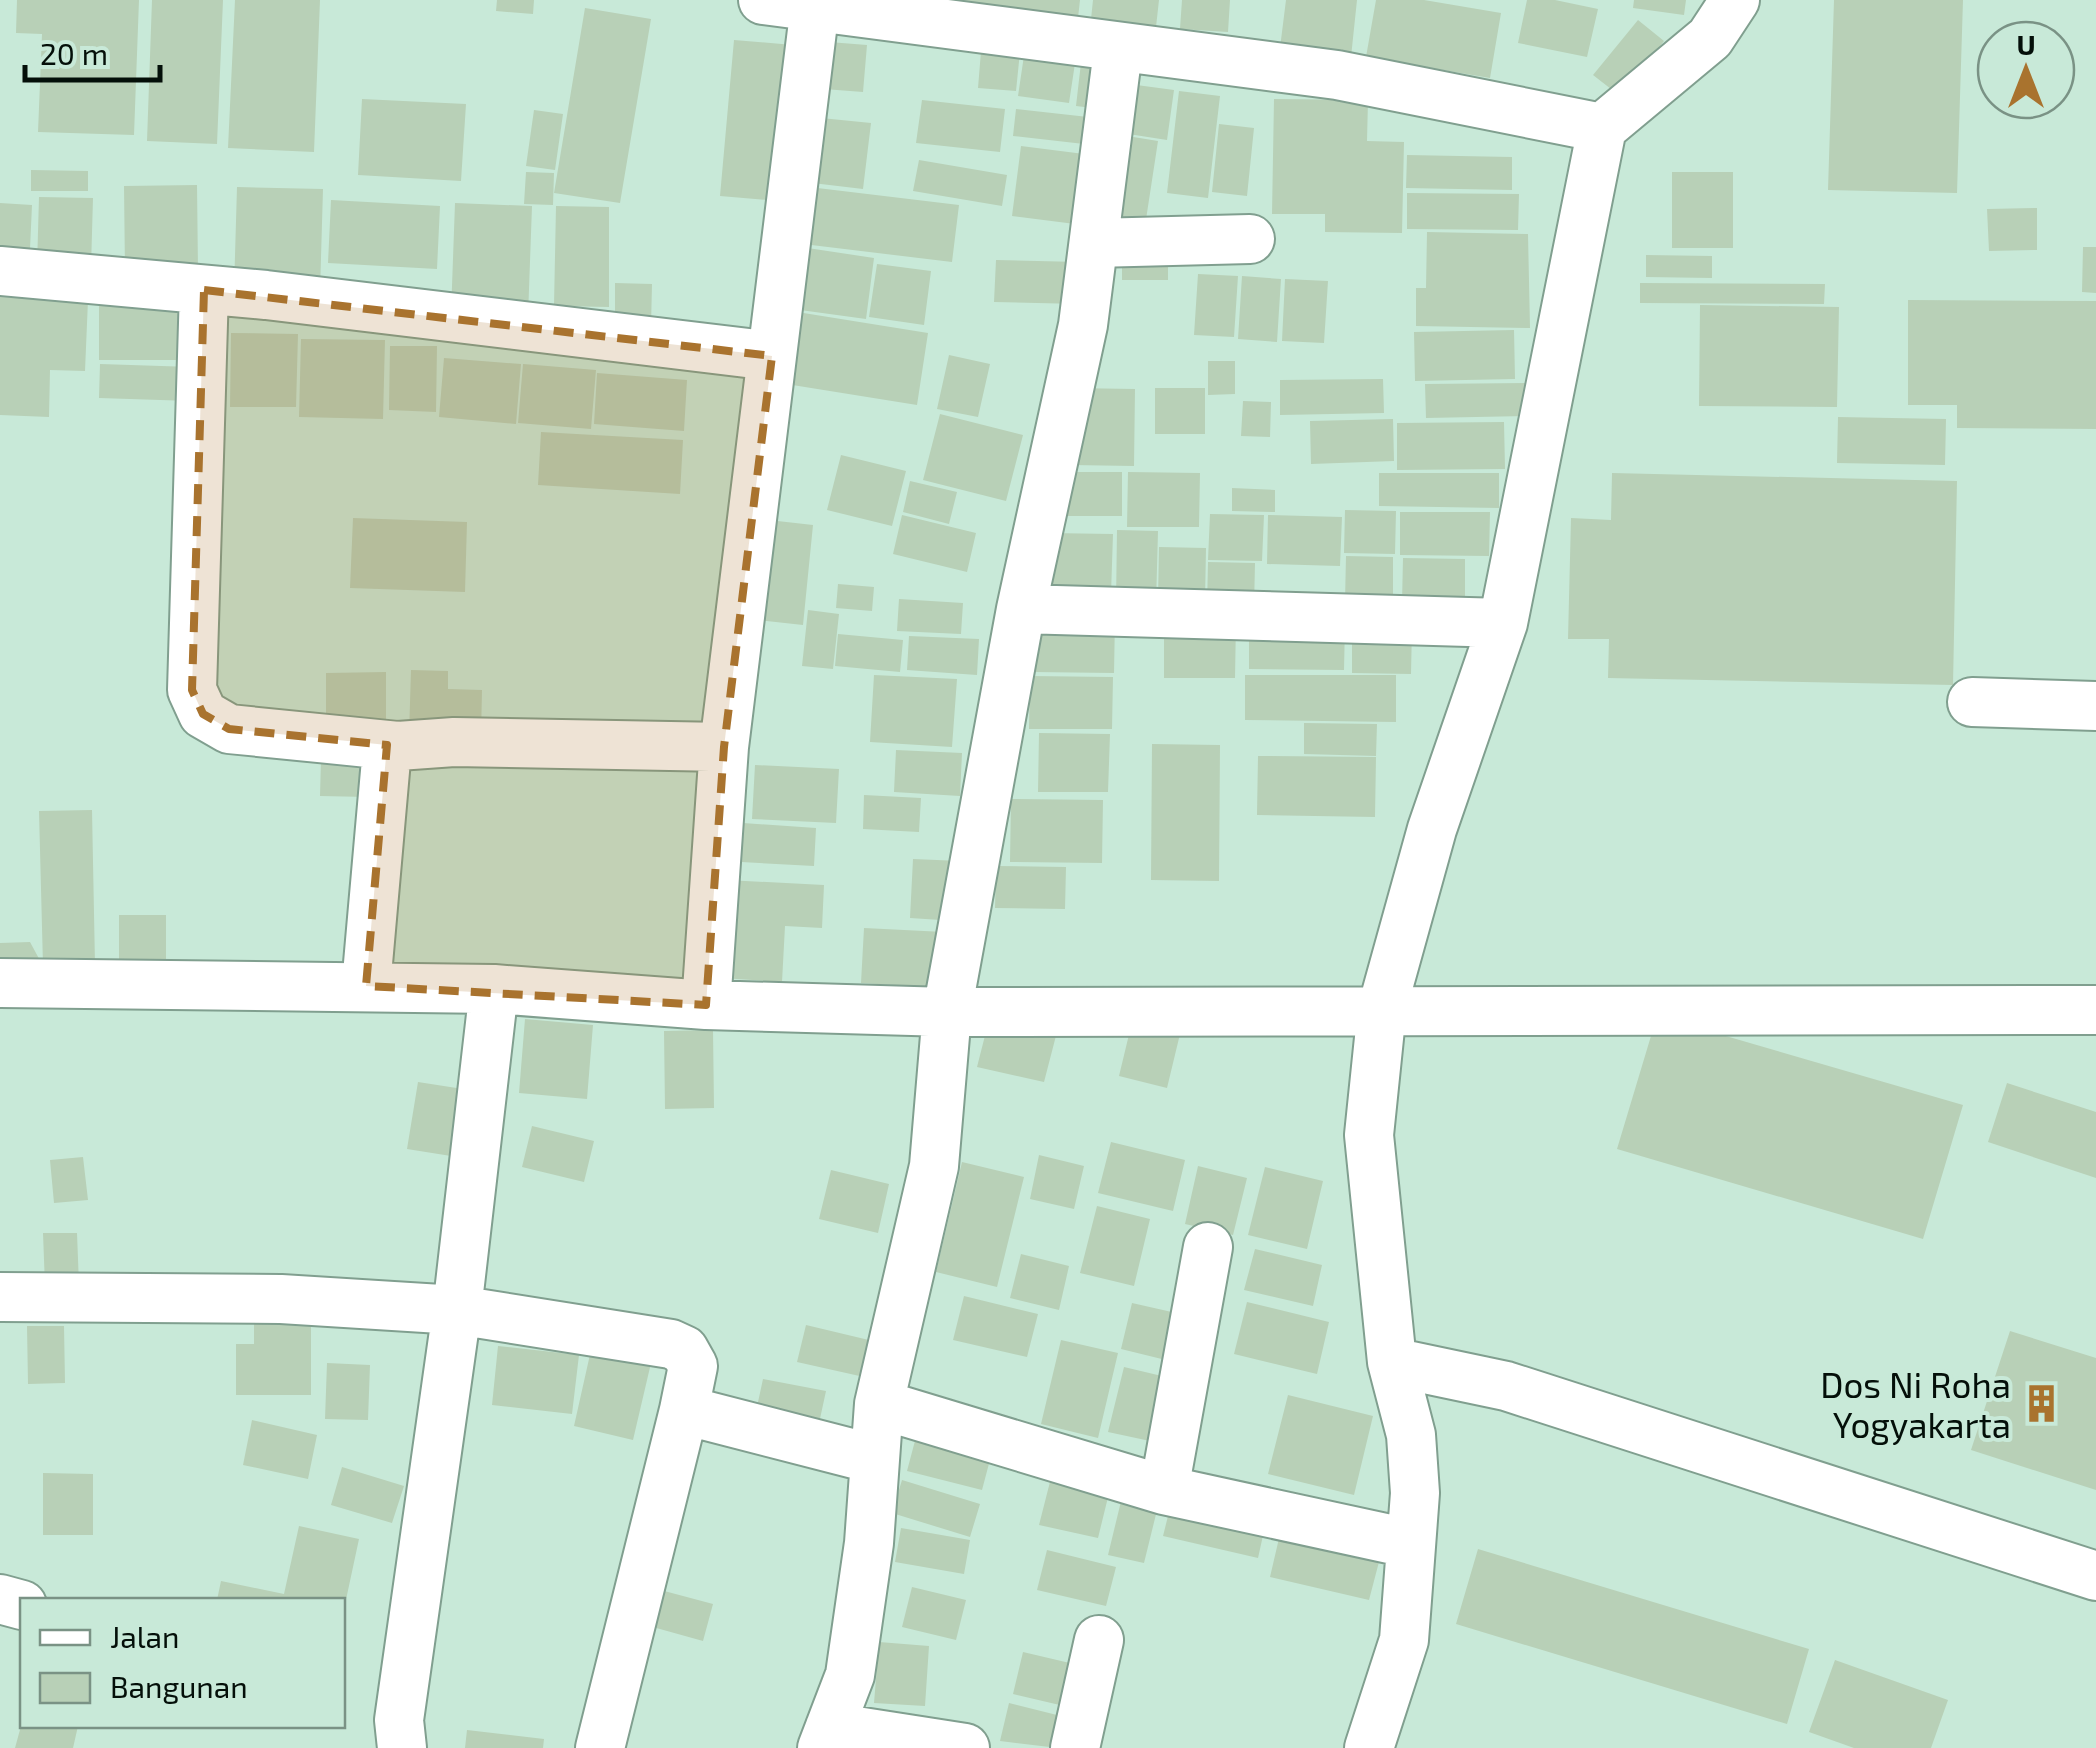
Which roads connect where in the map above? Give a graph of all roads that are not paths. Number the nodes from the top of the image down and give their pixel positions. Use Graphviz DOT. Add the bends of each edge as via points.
graph roads {
  1 [pos="763,0"];
  2 [pos="1735,0"];
  3 [pos="814,6"];
  4 [pos="1118,50"];
  5 [pos="1602,128"];
  6 [pos="1250,239"];
  7 [pos="1094,243"];
  8 [pos="0,271"];
  9 [pos="204,290"];
  10 [pos="772,356"];
  11 [pos="1020,609"];
  12 [pos="1503,623"];
  13 [pos="1972,702"];
  14 [pos="2096,706"];
  15 [pos="398,746"];
  16 [pos="724,747"];
  17 [pos="0,983"];
  18 [pos="366,986"];
  19 [pos="494,989"];
  20 [pos="706,1005"];
  21 [pos="1382,1009"];
  22 [pos="2096,1010"];
  23 [pos="947,1012"];
  24 [pos="1208,1247"];
  25 [pos="0,1297"];
  26 [pos="457,1310"];
  27 [pos="1392,1362"];
  28 [pos="879,1404"];
  29 [pos="684,1410"];
  30 [pos="874,1458"];
  31 [pos="1164,1490"];
  32 [pos="1408,1543"];
  33 [pos="2096,1576"];
  34 [pos="1099,1640"];
  35 [pos="826,1738"];
  36 [pos="402,1748"];
  37 [pos="600,1748"];
  38 [pos="965,1748"];
  39 [pos="1075,1748"];
  40 [pos="1370,1748"];
  1 -- 3 [label="street"];
  2 -- 5 [label="street" via="1710,38"];
  3 -- 4 [label="street"];
  3 -- 10 [label="street"];
  4 -- 5 [label="street" via="1337,76"];
  4 -- 7 [label="street"];
  5 -- 12 [label="street"];
  6 -- 7 [label="street"];
  7 -- 11 [label="street" via="1083,326"];
  8 -- 9 [label="street"];
  9 -- 10 [label="street"];
  9 -- 15 [label="street" via="192,690 203,714 229,730"];
  10 -- 16 [label="street"];
  11 -- 12 [label="street"];
  11 -- 23 [label="street"];
  12 -- 21 [label="street" via="1432,829"];
  13 -- 14 [label="street"];
  15 -- 16 [label="street"];
  15 -- 18 [label="street" via="386,760"];
  16 -- 20 [label="street"];
  17 -- 18 [label="street"];
  18 -- 19 [label="street"];
  19 -- 20 [label="street"];
  19 -- 26 [label="street"];
  20 -- 23 [label="street"];
  21 -- 22 [label="street"];
  21 -- 23 [label="street"];
  21 -- 27 [label="street" via="1370,1135"];
  23 -- 28 [label="street" via="934,1166"];
  24 -- 31 [label="street"];
  25 -- 26 [label="street" via="281,1298"];
  26 -- 29 [label="street" via="671,1344 693,1366"];
  26 -- 36 [label="street" via="399,1720"];
  27 -- 32 [label="street" via="1412,1434 1415,1493"];
  27 -- 33 [label="street" via="1506,1386"];
  28 -- 30 [label="street"];
  28 -- 31 [label="street"];
  29 -- 30 [label="street"];
  29 -- 37 [label="street"];
  30 -- 35 [label="street" via="850,1675"];
  31 -- 32 [label="street"];
  32 -- 40 [label="street" via="1404,1640"];
  34 -- 39 [label="street"];
  35 -- 38 [label="street"];
}
